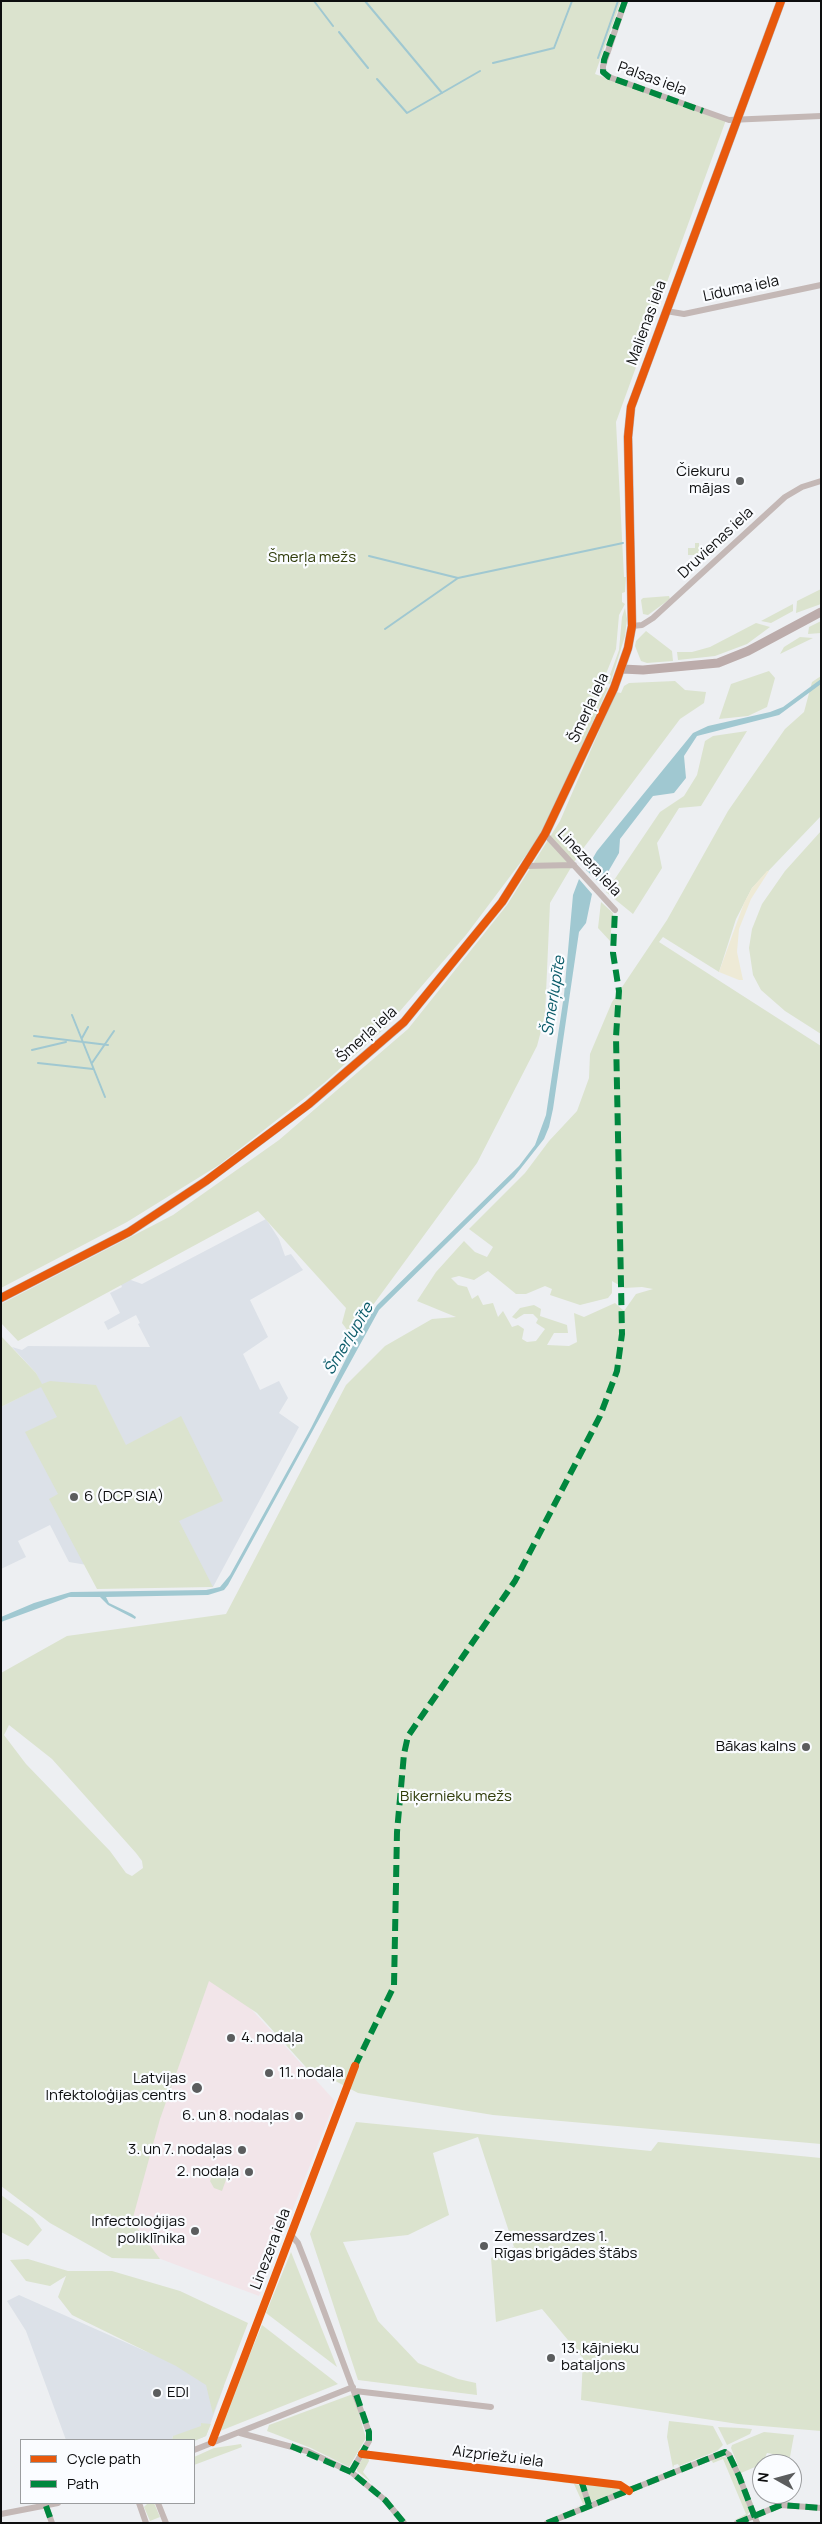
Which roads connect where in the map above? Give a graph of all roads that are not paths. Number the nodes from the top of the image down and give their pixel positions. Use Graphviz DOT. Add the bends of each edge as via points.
graph roads {
  1 [pos="625,1"];
  2 [pos="781,1"];
  3 [pos="821,116"];
  4 [pos="737,120"];
  5 [pos="821,285"];
  6 [pos="666,311"];
  7 [pos="821,481"];
  8 [pos="821,612"];
  9 [pos="632,626"];
  10 [pos="622,669"];
  11 [pos="545,834"];
  12 [pos="574,865"];
  13 [pos="526,866"];
  14 [pos="615,910"];
  15 [pos="1,1298"];
  16 [pos="355,2066"];
  17 [pos="291,2235"];
  18 [pos="354,2389"];
  19 [pos="491,2407"];
  20 [pos="240,2433"];
  21 [pos="212,2442"];
  22 [pos="195,2450"];
  23 [pos="362,2454"];
  24 [pos="351,2472"];
  25 [pos="581,2480"];
  26 [pos="629,2491"];
  27 [pos="54,2504"];
  28 [pos="138,2504"];
  29 [pos="158,2504"];
  30 [pos="46,2506"];
  31 [pos="589,2506"];
  32 [pos="821,2508"];
  33 [pos="1,2514"];
  34 [pos="756,2519"];
  35 [pos="52,2523"];
  36 [pos="146,2523"];
  37 [pos="166,2523"];
  38 [pos="404,2523"];
  39 [pos="547,2523"];
  40 [pos="736,2523"];
  1 -- 4 [label="street, Palsas iela" via="603,66 606,75 729,120"];
  2 -- 4 [label="street, Malienas iela"];
  3 -- 4 [label="street"];
  4 -- 6 [label="street, Malienas iela"];
  5 -- 6 [label="street, Līduma iela" via="684,314"];
  6 -- 9 [label="street, Malienas iela" via="631,407 628,427"];
  7 -- 9 [label="street, Druvienas iela" via="785,497 653,618 642,625"];
  8 -- 10 [label="street" via="748,651 718,663"];
  9 -- 10 [label="street, Malienas iela"];
  10 -- 11 [label="street, Šmerļa iela"];
  11 -- 12 [label="street, Linezera iela"];
  11 -- 13 [label="street, Šmerļa iela"];
  12 -- 13 [label="street"];
  12 -- 14 [label="street, Linezera iela"];
  13 -- 15 [label="street, Šmerļa iela" via="470,944 404,1022 309,1104 206,1181 129,1232"];
  16 -- 17 [label="street, Linezera iela"];
  17 -- 18 [label="street" via="298,2243"];
  17 -- 21 [label="street, Linezera iela"];
  18 -- 19 [label="street"];
  18 -- 20 [label="street"];
  18 -- 23 [label="street" via="369,2432 369,2441"];
  20 -- 21 [label="street"];
  20 -- 24 [label="street" via="307,2451"];
  21 -- 22 [label="street"];
  23 -- 24 [label="street"];
  23 -- 25 [label="street, Aizpriežu iela"];
  24 -- 38 [label="street" via="385,2500"];
  25 -- 26 [label="street, Aizpriežu iela" via="620,2485"];
  25 -- 31 [label="street"];
  26 -- 31 [label="street"];
  26 -- 34 [label="street" via="725,2452 737,2470"];
  27 -- 30 [label="street"];
  28 -- 36 [label="street"];
  29 -- 37 [label="street"];
  30 -- 33 [label="street"];
  30 -- 35 [label="street"];
  31 -- 39 [label="street"];
  32 -- 34 [label="street" via="788,2504"];
  34 -- 40 [label="street"];
}
